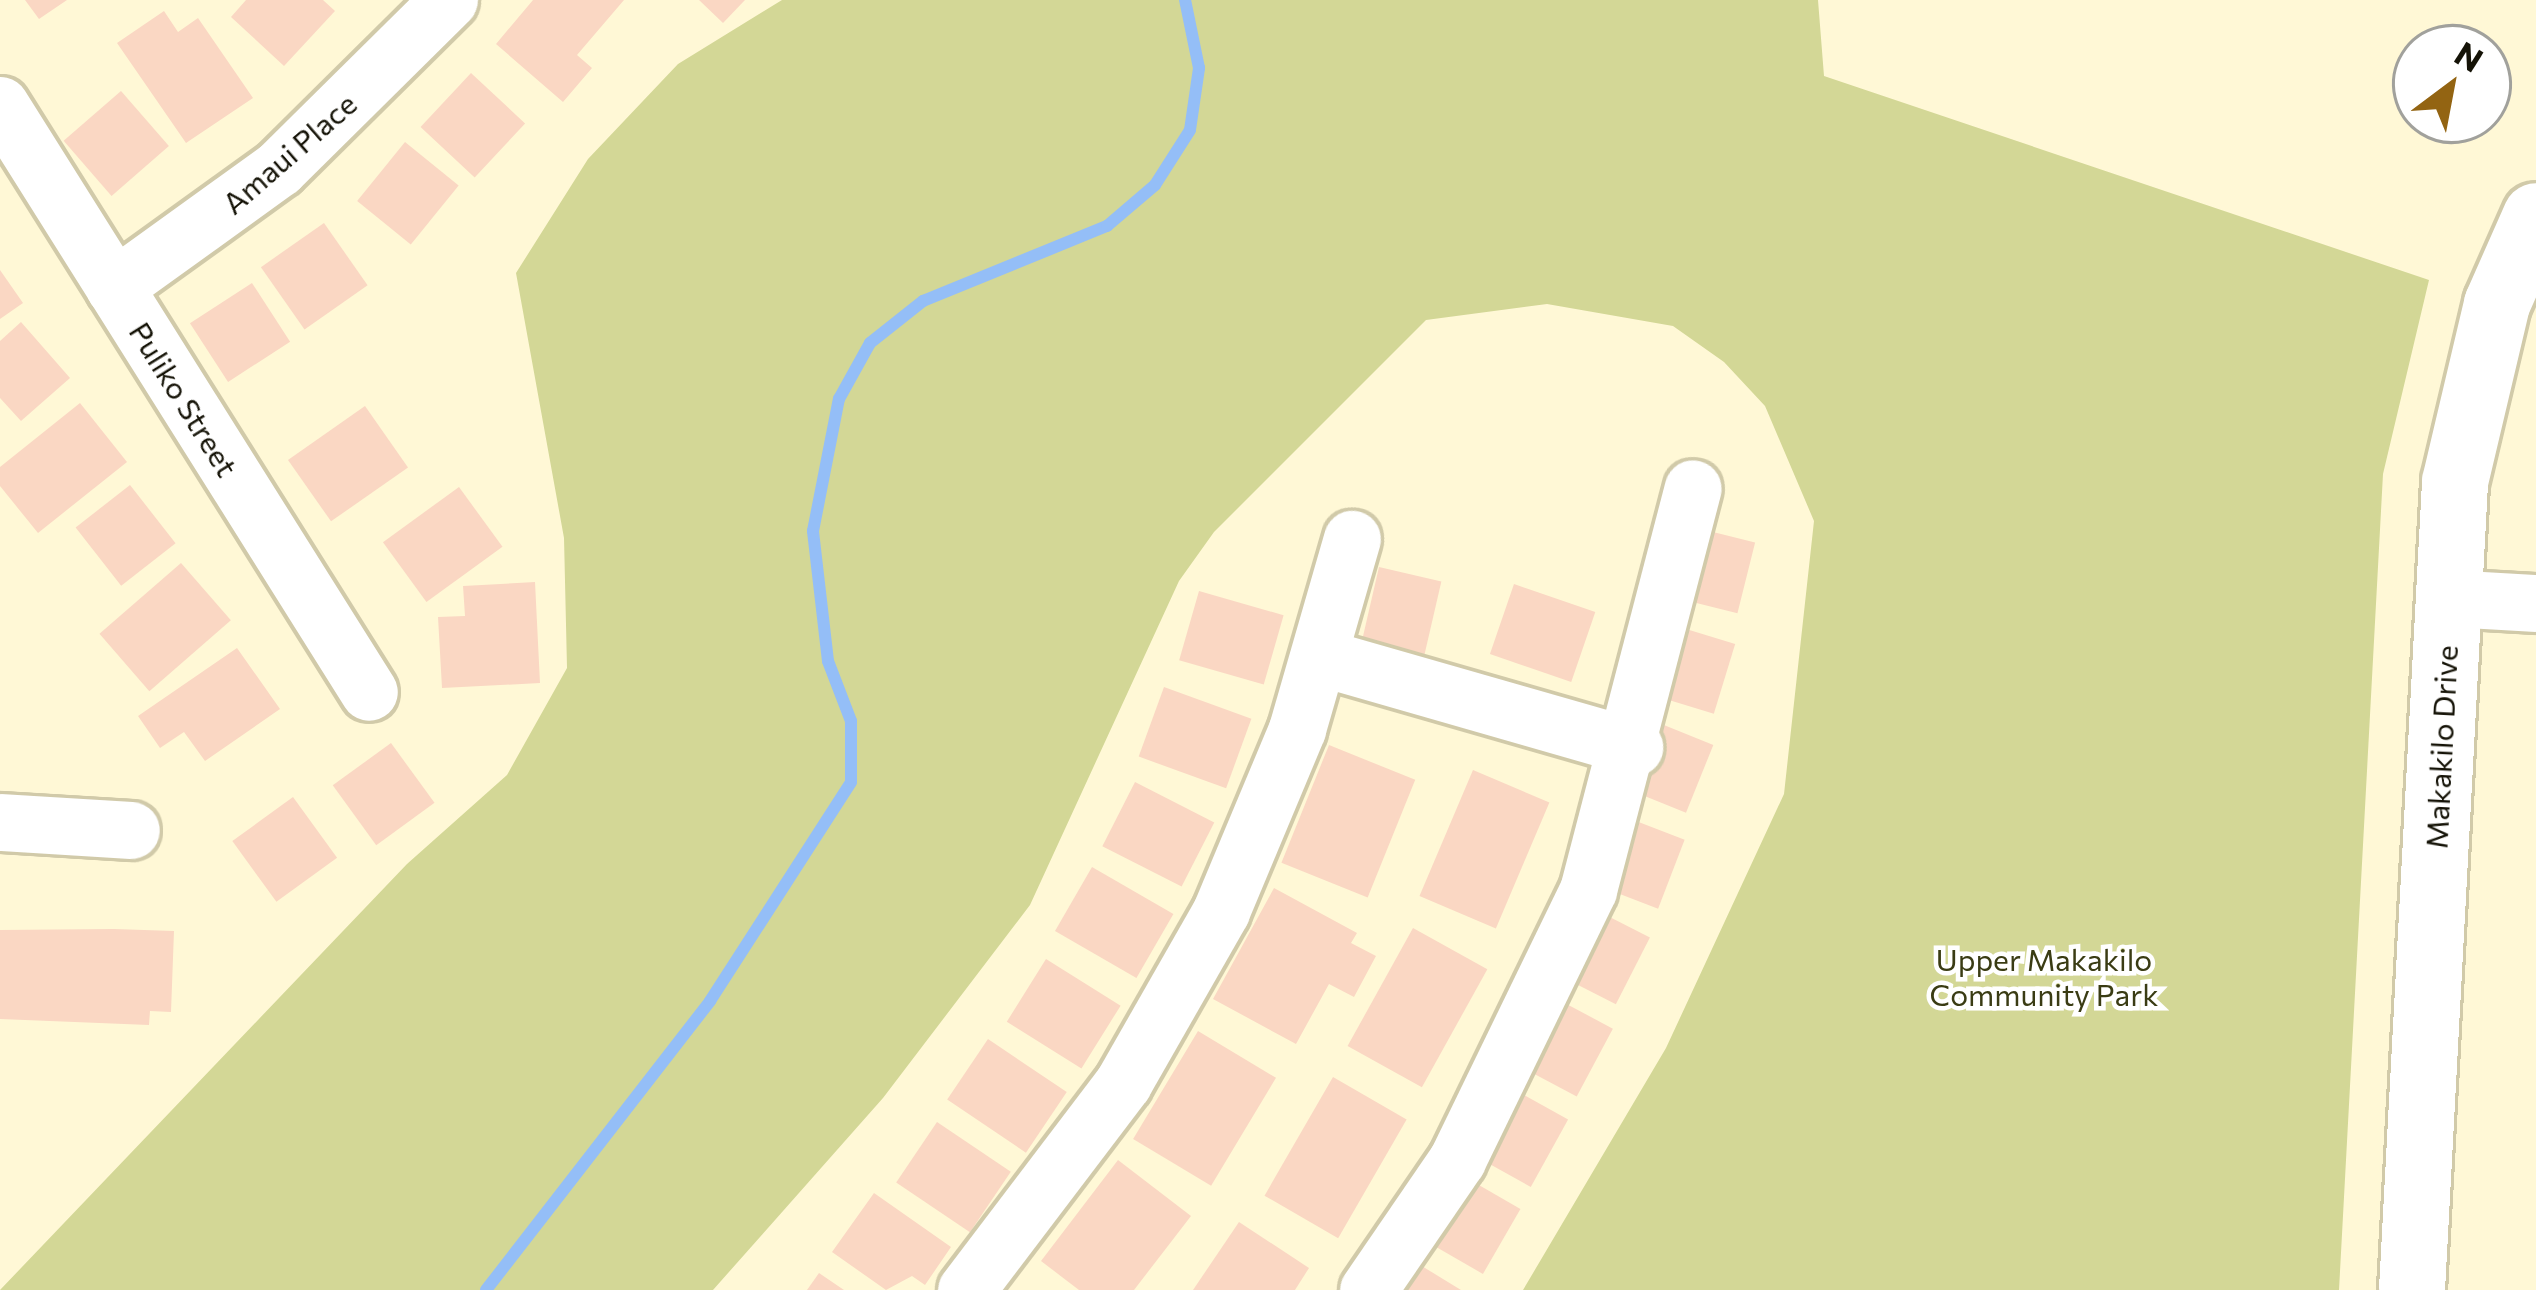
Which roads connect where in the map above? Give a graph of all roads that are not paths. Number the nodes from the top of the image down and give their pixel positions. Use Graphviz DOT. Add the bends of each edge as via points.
graph roads {
  1 [pos="449,0"];
  2 [pos="0,105"];
  3 [pos="2536,216"];
  4 [pos="113,287"];
  5 [pos="1693,488"];
  6 [pos="1352,539"];
  7 [pos="2449,598"];
  8 [pos="2536,603"];
  9 [pos="1320,657"];
  10 [pos="369,692"];
  11 [pos="1634,747"];
  12 [pos="0,823"];
  13 [pos="131,830"];
  14 [pos="966,1290"];
  15 [pos="1368,1290"];
  16 [pos="2412,1290"];
  1 -- 4 [label="street, Amaui Place" via="279,168"];
  2 -- 4 [label="street, Puliko Street"];
  3 -- 7 [label="main road, Makakilo Drive" via="2471,392"];
  4 -- 10 [label="street, Puliko Street"];
  5 -- 11 [label="street"];
  6 -- 9 [label="street"];
  7 -- 8 [label="street"];
  7 -- 16 [label="main road, Makakilo Drive"];
  9 -- 11 [label="street"];
  9 -- 14 [label="street" via="1221,911 1123,1083"];
  11 -- 15 [label="street" via="1529,1028"];
  12 -- 13 [label="street"];
}
